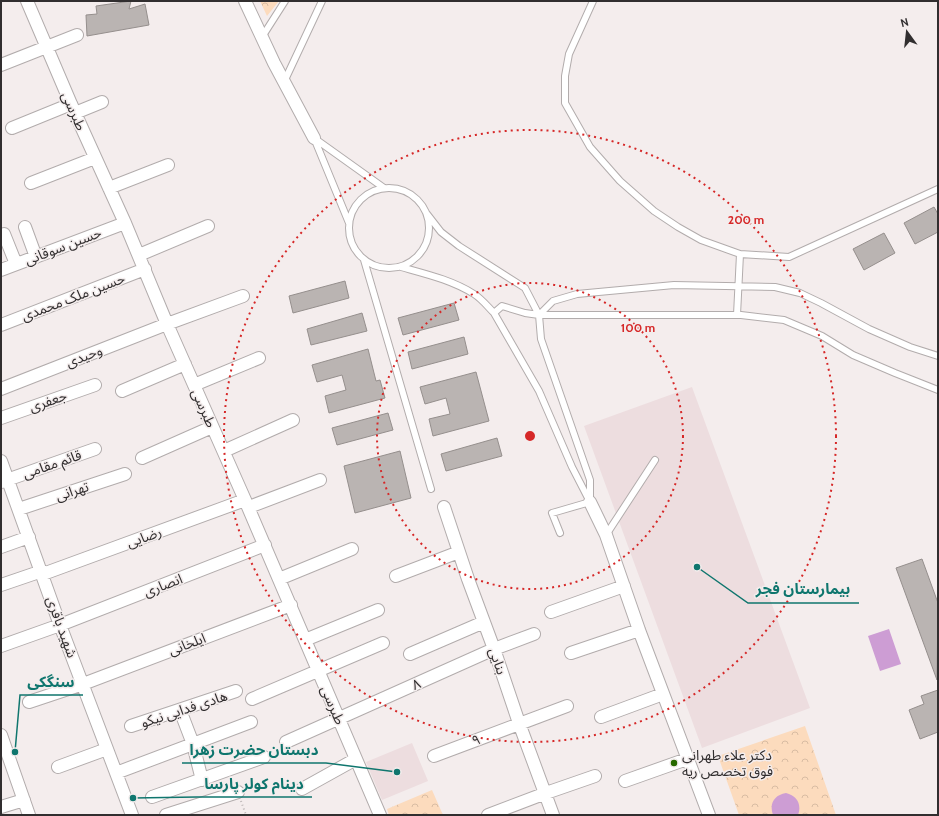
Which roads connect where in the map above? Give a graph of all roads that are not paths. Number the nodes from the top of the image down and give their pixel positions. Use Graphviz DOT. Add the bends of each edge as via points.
graph roads {
  1 [pos="27,1"];
  2 [pos="245,1"];
  3 [pos="285,1"];
  4 [pos="322,1"];
  5 [pos="594,1"];
  6 [pos="77,35"];
  7 [pos="262,37"];
  8 [pos="47,48"];
  9 [pos="1,65"];
  10 [pos="284,82"];
  11 [pos="102,102"];
  12 [pos="73,108"];
  13 [pos="12,128"];
  14 [pos="314,138"];
  15 [pos="95,158"];
  16 [pos="168,165"];
  17 [pos="31,183"];
  18 [pos="109,188"];
  19 [pos="384,188"];
  20 [pos="938,189"];
  21 [pos="427,214"];
  22 [pos="125,223"];
  23 [pos="349,223"];
  24 [pos="208,226"];
  25 [pos="25,227"];
  26 [pos="4,234"];
  27 [pos="740,254"];
  28 [pos="139,255"];
  29 [pos="36,257"];
  30 [pos="364,260"];
  31 [pos="16,264"];
  32 [pos="401,267"];
  33 [pos="145,269"];
  34 [pos="1,270"];
  35 [pos="738,286"];
  36 [pos="243,296"];
  37 [pos="494,313"];
  38 [pos="539,315"];
  39 [pos="737,315"];
  40 [pos="167,324"];
  41 [pos="1,326"];
  42 [pos="938,356"];
  43 [pos="259,358"];
  44 [pos="185,364"];
  45 [pos="94,385"];
  46 [pos="194,385"];
  47 [pos="1,389"];
  48 [pos="938,390"];
  49 [pos="122,391"];
  50 [pos="1,418"];
  51 [pos="293,420"];
  52 [pos="212,427"];
  53 [pos="95,449"];
  54 [pos="224,451"];
  55 [pos="142,458"];
  56 [pos="655,460"];
  57 [pos="1,461"];
  58 [pos="125,474"];
  59 [pos="320,480"];
  60 [pos="4,481"];
  61 [pos="431,489"];
  62 [pos="590,502"];
  63 [pos="247,504"];
  64 [pos="444,507"];
  65 [pos="19,509"];
  66 [pos="560,533"];
  67 [pos="606,535"];
  68 [pos="29,537"];
  69 [pos="265,545"];
  70 [pos="1,547"];
  71 [pos="352,549"];
  72 [pos="459,552"];
  73 [pos="42,573"];
  74 [pos="396,576"];
  75 [pos="279,579"];
  76 [pos="1,585"];
  77 [pos="624,586"];
  78 [pos="290,605"];
  79 [pos="378,610"];
  80 [pos="551,612"];
  81 [pos="484,622"];
  82 [pos="60,625"];
  83 [pos="639,630"];
  84 [pos="534,634"];
  85 [pos="305,640"];
  86 [pos="383,643"];
  87 [pos="1,646"];
  88 [pos="494,649"];
  89 [pos="571,653"];
  90 [pos="410,654"];
  91 [pos="318,671"];
  92 [pos="83,684"];
  93 [pos="236,691"];
  94 [pos="663,694"];
  95 [pos="252,698"];
  96 [pos="29,702"];
  97 [pos="567,706"];
  98 [pos="180,710"];
  99 [pos="601,717"];
  100 [pos="339,719"];
  101 [pos="251,722"];
  102 [pos="519,723"];
  103 [pos="131,726"];
  104 [pos="2,739"];
  105 [pos="286,742"];
  106 [pos="193,744"];
  107 [pos="108,750"];
  108 [pos="434,756"];
  109 [pos="264,757"];
  110 [pos="356,759"];
  111 [pos="687,759"];
  112 [pos="58,767"];
  113 [pos="116,773"];
  114 [pos="595,776"];
  115 [pos="202,780"];
  116 [pos="626,781"];
  117 [pos="302,789"];
  118 [pos="238,792"];
  119 [pos="546,793"];
  120 [pos="152,797"];
  121 [pos="24,800"];
  122 [pos="1,807"];
  123 [pos="29,815"];
  124 [pos="130,815"];
  125 [pos="166,815"];
  126 [pos="380,815"];
  127 [pos="488,815"];
  128 [pos="553,815"];
  129 [pos="709,815"];
  1 -- 8 [label="street, طبرسی"];
  2 -- 7 [label="street"];
  3 -- 7 [label="lane"];
  4 -- 10 [label="lane"];
  5 -- 27 [label="lane" via="569,54 565,76 565,103 590,147 620,181 654,211 701,240"];
  6 -- 8 [label="street"];
  7 -- 10 [label="street"];
  8 -- 9 [label="street"];
  8 -- 12 [label="street, طبرسی"];
  10 -- 14 [label="street"];
  11 -- 12 [label="street"];
  12 -- 13 [label="street"];
  12 -- 15 [label="street, طبرسی"];
  14 -- 19 [label="lane"];
  14 -- 23 [label="lane"];
  15 -- 17 [label="street"];
  15 -- 18 [label="street, طبرسی"];
  16 -- 18 [label="street"];
  18 -- 22 [label="street, طبرسی"];
  19 -- 21 [label="lane" via="398,189 410,194 420,202"];
  19 -- 23 [label="lane" via="360,200 353,210"];
  20 -- 27 [label="lane" via="789,257"];
  21 -- 32 [label="lane" via="428,240 413,261"];
  21 -- 38 [label="lane" via="441,232 459,246 525,288"];
  22 -- 28 [label="street, طبرسی"];
  22 -- 29 [label="street, حسین سوقانی"];
  23 -- 30 [label="lane" via="350,237 355,250"];
  24 -- 28 [label="street"];
  25 -- 29 [label="street"];
  26 -- 31 [label="street"];
  27 -- 35 [label="lane"];
  28 -- 33 [label="street, طبرسی"];
  29 -- 31 [label="street, حسین سوقانی"];
  30 -- 32 [label="lane" via="376,266"];
  30 -- 61 [label="lane"];
  31 -- 34 [label="street, حسین سوقانی"];
  32 -- 37 [label="lane" via="458,285 475,294"];
  33 -- 40 [label="street, طبرسی"];
  33 -- 41 [label="street, حسین ملک محمدی"];
  35 -- 38 [label="lane" via="674,285 577,294 553,301"];
  35 -- 39 [label="lane"];
  35 -- 42 [label="lane" via="775,287 800,293 869,329"];
  36 -- 40 [label="street, وحیدی"];
  37 -- 38 [label="lane" via="502,306"];
  37 -- 62 [label="lane" via="539,390"];
  38 -- 39 [label="lane"];
  38 -- 62 [label="lane" via="541,339 590,480"];
  39 -- 48 [label="lane" via="784,320 822,336 853,355"];
  40 -- 44 [label="street, طبرسی"];
  40 -- 47 [label="street, وحیدی"];
  43 -- 46 [label="street"];
  44 -- 46 [label="street, طبرسی"];
  44 -- 49 [label="street"];
  45 -- 50 [label="street, جعفری"];
  46 -- 52 [label="street, طبرسی"];
  51 -- 54 [label="street"];
  52 -- 54 [label="street, طبرسی"];
  52 -- 55 [label="street"];
  53 -- 60 [label="street, قائم مقامی"];
  54 -- 63 [label="street, طبرسی"];
  56 -- 67 [label="lane"];
  57 -- 60 [label="street, شهید باقری"];
  58 -- 65 [label="street, تهرانی"];
  59 -- 63 [label="street, رضایی"];
  60 -- 65 [label="street, شهید باقری"];
  62 -- 66 [label="lane" via="552,513"];
  62 -- 67 [label="street"];
  63 -- 69 [label="street, طبرسی"];
  63 -- 73 [label="street, رضایی"];
  64 -- 72 [label="street, بنایی"];
  65 -- 68 [label="street, شهید باقری"];
  67 -- 77 [label="street"];
  68 -- 70 [label="street"];
  68 -- 73 [label="street, شهید باقری"];
  69 -- 75 [label="street, طبرسی"];
  69 -- 82 [label="street, انصاری"];
  71 -- 75 [label="street"];
  72 -- 74 [label="street"];
  72 -- 81 [label="street, بنایی"];
  73 -- 76 [label="street, رضایی"];
  73 -- 82 [label="street, شهید باقری"];
  75 -- 78 [label="street, طبرسی"];
  77 -- 80 [label="street"];
  77 -- 83 [label="street"];
  78 -- 85 [label="street, طبرسی"];
  78 -- 92 [label="street, ایلخانی"];
  79 -- 85 [label="street"];
  81 -- 88 [label="street, بنایی"];
  81 -- 90 [label="street"];
  82 -- 87 [label="street, انصاری"];
  82 -- 92 [label="street, شهید باقری"];
  83 -- 89 [label="street"];
  83 -- 94 [label="street"];
  84 -- 88 [label="street, ۸"];
  85 -- 91 [label="street, طبرسی"];
  86 -- 91 [label="street"];
  88 -- 100 [label="street, ۸"];
  88 -- 102 [label="street, بنایی"];
  91 -- 95 [label="street"];
  91 -- 100 [label="street, طبرسی"];
  92 -- 96 [label="street, ایلخانی"];
  92 -- 107 [label="street, شهید باقری"];
  93 -- 98 [label="street, هادی فدایی نیکو"];
  94 -- 99 [label="street"];
  94 -- 111 [label="street"];
  97 -- 102 [label="street, ۹"];
  98 -- 103 [label="street, هادی فدایی نیکو"];
  98 -- 106 [label="street"];
  100 -- 105 [label="street, ۸"];
  100 -- 110 [label="street, طبرسی"];
  101 -- 106 [label="street"];
  102 -- 108 [label="street, ۹"];
  102 -- 119 [label="street, بنایی"];
  104 -- 121 [label="street"];
  106 -- 113 [label="street"];
  106 -- 115 [label="street"];
  107 -- 112 [label="street"];
  107 -- 113 [label="street, شهید باقری"];
  109 -- 115 [label="street"];
  110 -- 117 [label="street"];
  110 -- 126 [label="street, طبرسی"];
  111 -- 116 [label="street"];
  111 -- 129 [label="street"];
  113 -- 124 [label="street, شهید باقری"];
  114 -- 119 [label="street"];
  115 -- 120 [label="street"];
  118 -- 125 [label="street"];
  119 -- 127 [label="street"];
  119 -- 128 [label="street, بنایی"];
  121 -- 122 [label="street"];
  121 -- 123 [label="street"];
}
